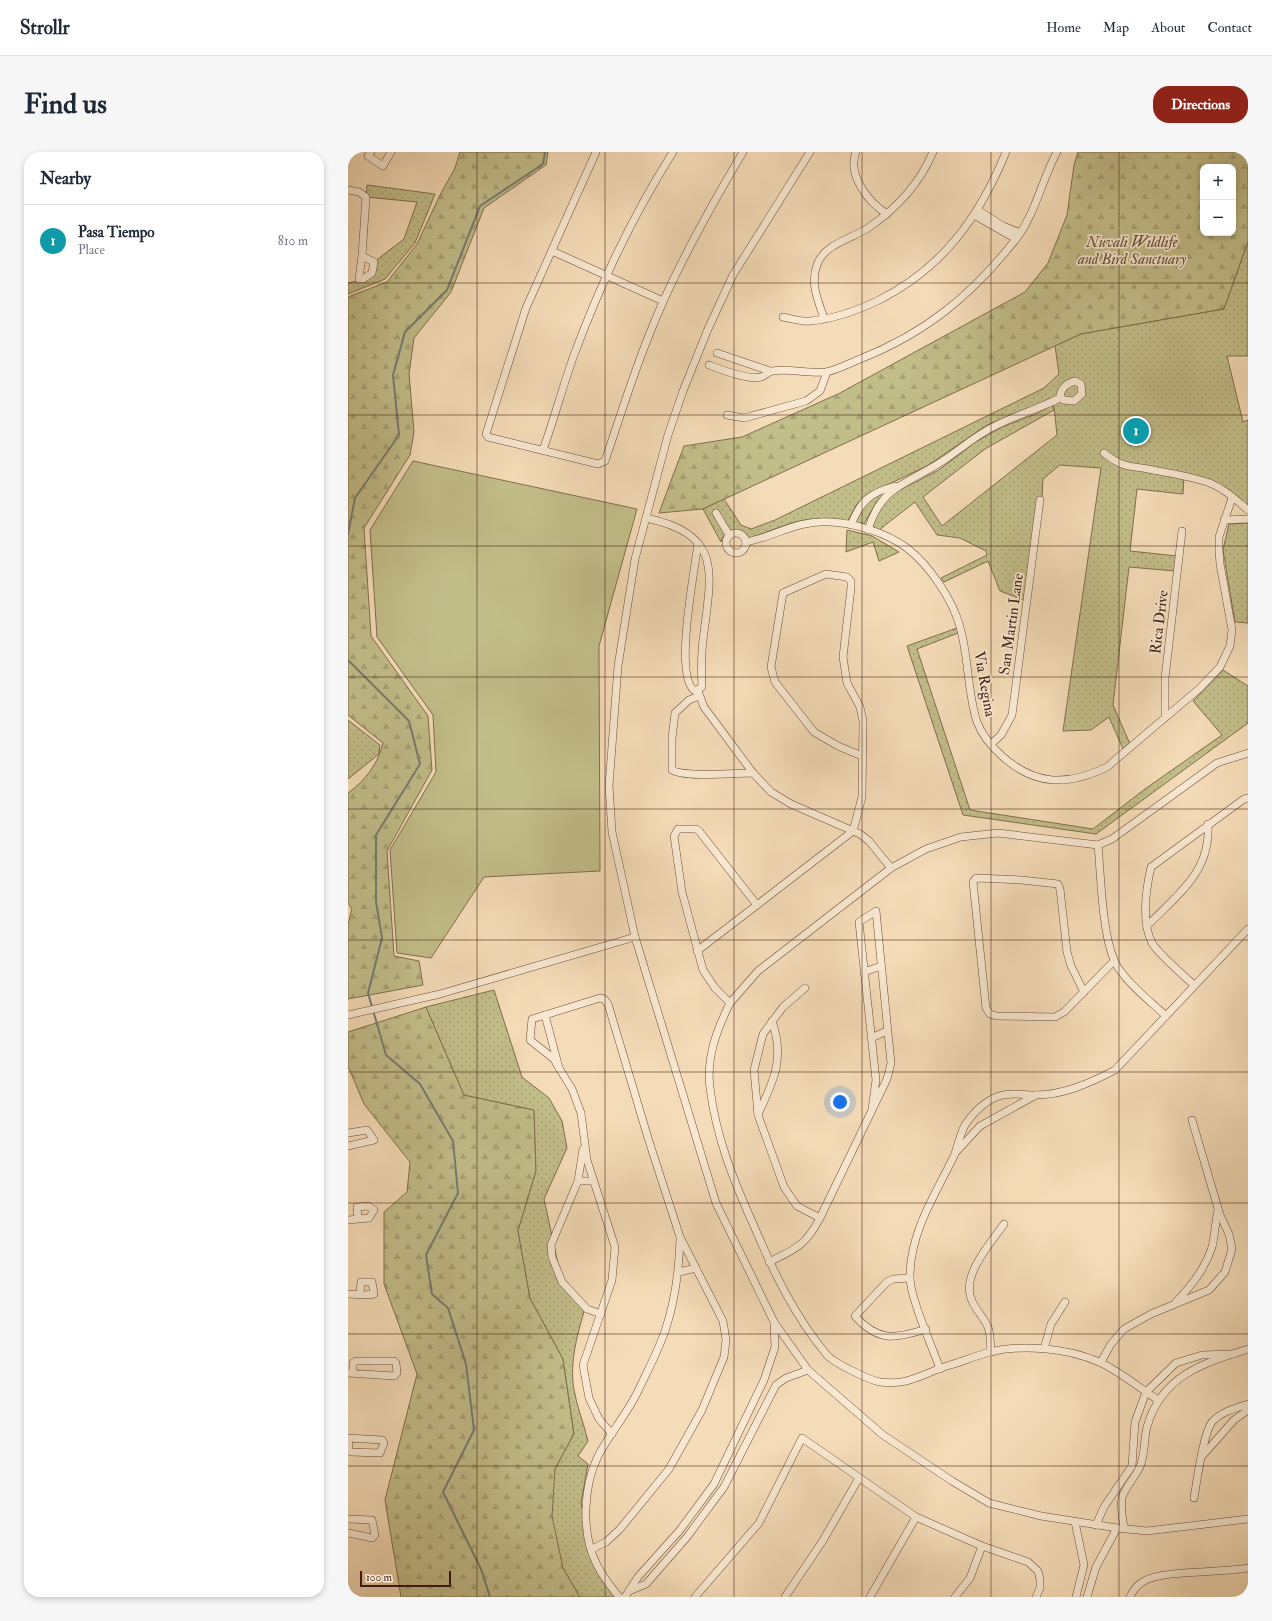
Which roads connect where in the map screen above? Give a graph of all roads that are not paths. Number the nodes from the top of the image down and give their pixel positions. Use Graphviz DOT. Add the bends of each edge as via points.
graph roads {
  1 [pos="371,152"];
  2 [pos="391,152"];
  3 [pos="596,152"];
  4 [pos="673,152"];
  5 [pos="743,152"];
  6 [pos="810,152"];
  7 [pos="856,152"];
  8 [pos="933,152"];
  9 [pos="1006,152"];
  10 [pos="1057,152"];
  11 [pos="348,190"];
  12 [pos="976,213"];
  13 [pos="887,214"];
  14 [pos="1018,236"];
  15 [pos="552,250"];
  16 [pos="362,256"];
  17 [pos="607,276"];
  18 [pos="663,301"];
  19 [pos="783,317"];
  20 [pos="824,318"];
  21 [pos="717,354"];
  22 [pos="709,365"];
  23 [pos="770,371"];
  24 [pos="827,372"];
  25 [pos="1060,398"];
  26 [pos="727,415"];
  27 [pos="543,450"];
  28 [pos="1104,453"];
  29 [pos="899,485"];
  30 [pos="1232,498"];
  31 [pos="1040,500"];
  32 [pos="1248,510"];
  33 [pos="716,513"];
  34 [pos="646,518"];
  35 [pos="1248,519"];
  36 [pos="1224,520"];
  37 [pos="851,525"];
  38 [pos="868,530"];
  39 [pos="1182,530"];
  40 [pos="729,535"];
  41 [pos="746,542"];
  42 [pos="698,543"];
  43 [pos="699,694"];
  44 [pos="1165,717"];
  45 [pos="991,744"];
  46 [pos="1248,753"];
  47 [pos="862,756"];
  48 [pos="753,773"];
  49 [pos="1248,798"];
  50 [pos="1208,824"];
  51 [pos="853,831"];
  52 [pos="1098,845"];
  53 [pos="891,868"];
  54 [pos="757,905"];
  55 [pos="1147,926"];
  56 [pos="1248,929"];
  57 [pos="635,937"];
  58 [pos="697,951"];
  59 [pos="1114,961"];
  60 [pos="881,966"];
  61 [pos="864,972"];
  62 [pos="1194,985"];
  63 [pos="805,988"];
  64 [pos="1084,992"];
  65 [pos="730,1003"];
  66 [pos="348,1015"];
  67 [pos="545,1015"];
  68 [pos="1166,1016"];
  69 [pos="772,1021"];
  70 [pos="887,1031"];
  71 [pos="871,1038"];
  72 [pos="560,1068"];
  73 [pos="1036,1095"];
  74 [pos="872,1109"];
  75 [pos="758,1115"];
  76 [pos="1192,1120"];
  77 [pos="348,1133"];
  78 [pos="584,1139"];
  79 [pos="348,1146"];
  80 [pos="954,1154"];
  81 [pos="578,1181"];
  82 [pos="593,1181"];
  83 [pos="1218,1208"];
  84 [pos="820,1218"];
  85 [pos="358,1219"];
  86 [pos="348,1220"];
  87 [pos="1004,1224"];
  88 [pos="680,1237"];
  89 [pos="769,1262"];
  90 [pos="696,1268"];
  91 [pos="679,1272"];
  92 [pos="910,1278"];
  93 [pos="348,1294"];
  94 [pos="360,1294"];
  95 [pos="1065,1302"];
  96 [pos="1174,1305"];
  97 [pos="601,1314"];
  98 [pos="774,1322"];
  99 [pos="926,1329"];
  100 [pos="1044,1349"];
  101 [pos="1248,1349"];
  102 [pos="991,1352"];
  103 [pos="1233,1354"];
  104 [pos="1101,1362"];
  105 [pos="940,1369"];
  106 [pos="808,1370"];
  107 [pos="351,1373"];
  108 [pos="764,1380"];
  109 [pos="776,1385"];
  110 [pos="1146,1392"];
  111 [pos="1158,1400"];
  112 [pos="1248,1404"];
  113 [pos="1248,1410"];
  114 [pos="612,1434"];
  115 [pos="348,1438"];
  116 [pos="1203,1455"];
  117 [pos="726,1460"];
  118 [pos="734,1466"];
  119 [pos="859,1478"];
  120 [pos="1194,1498"];
  121 [pos="916,1517"];
  122 [pos="348,1519"];
  123 [pos="1248,1519"];
  124 [pos="1075,1522"];
  125 [pos="1096,1525"];
  126 [pos="1120,1529"];
  127 [pos="348,1533"];
  128 [pos="982,1546"];
  129 [pos="592,1549"];
  130 [pos="1084,1565"];
  131 [pos="1096,1568"];
  132 [pos="1248,1568"];
  133 [pos="627,1594"];
  134 [pos="787,1596"];
  135 [pos="620,1597"];
  136 [pos="695,1597"];
  137 [pos="870,1597"];
  138 [pos="955,1597"];
  139 [pos="1036,1597"];
  140 [pos="1076,1597"];
  141 [pos="1087,1597"];
  142 [pos="1130,1597"];
  1 -- 2 [label="street" via="368,156 383,166"];
  3 -- 15 [label="street"];
  4 -- 17 [label="street" via="654,181"];
  5 -- 18 [label="street"];
  6 -- 34 [label="street" via="733,274 708,329 668,435"];
  7 -- 13 [label="street" via="856,178 867,195"];
  8 -- 13 [label="street" via="918,180"];
  9 -- 12 [label="street" via="993,185"];
  10 -- 14 [label="street"];
  11 -- 16 [label="street" via="359,192 366,197"];
  12 -- 14 [label="street" via="1004,226"];
  12 -- 20 [label="street" via="950,247 915,279 895,292 848,314"];
  13 -- 20 [label="street" via="828,250 817,264 814,284"];
  14 -- 24 [label="street" via="988,273 964,297 932,322 884,349"];
  15 -- 17 [label="street"];
  15 -- 27 [label="street" via="526,308 486,434 488,437"];
  17 -- 18 [label="street"];
  17 -- 27 [label="street" via="574,355"];
  18 -- 27 [label="street" via="641,355 605,461 598,464"];
  19 -- 20 [label="street" via="809,321"];
  21 -- 23 [label="street"];
  22 -- 23 [label="street" via="752,377 761,377"];
  23 -- 24 [label="street"];
  24 -- 26 [label="street" via="820,391 806,401 744,418"];
  25 -- 29 [label="street" via="990,429 932,468"];
  28 -- 30 [label="street" via="1113,460 1133,468 1151,469 1209,483 1224,490"];
  29 -- 37 [label="street" via="881,490 865,500 858,508"];
  29 -- 38 [label="street" via="873,513"];
  30 -- 32 [label="street"];
  30 -- 36 [label="street, Via Regina"];
  31 -- 45 [label="street, San Martin Lane" via="1012,715 1001,735"];
  33 -- 40 [label="street"];
  34 -- 42 [label="street" via="679,528"];
  34 -- 57 [label="street" via="635,559 622,630 609,786 612,832"];
  35 -- 36 [label="street"];
  36 -- 44 [label="street, Via Regina" via="1219,537 1219,550 1232,630 1230,646 1220,667 1200,688"];
  37 -- 38 [label="street, Via Regina"];
  37 -- 41 [label="street, Via Regina" via="832,522 804,523"];
  38 -- 45 [label="street, Via Regina" via="907,548 944,591 961,628 978,723"];
  39 -- 44 [label="street, Rica Drive" via="1165,678"];
  40 -- 41 [label="street" via="735,532 741,534"];
  40 -- 41 [label="street" via="726,544 732,552 742,551"];
  42 -- 43 [label="street" via="705,554 710,572 700,661 702,687"];
  42 -- 43 [label="street" via="685,635 686,674 691,689"];
  43 -- 48 [label="street" via="704,707"];
  43 -- 48 [label="street" via="675,713 672,770 677,773"];
  44 -- 45 [label="street, Via Regina" via="1107,766 1090,775 1067,780 1048,780 1022,772"];
  46 -- 52 [label="street" via="1217,763 1112,839"];
  47 -- 47 [label="street" via="863,721 860,707 847,683 843,657 851,581 847,577 826,574 783,593 772,673 775,682 814,732"];
  47 -- 51 [label="street" via="862,797"];
  48 -- 51 [label="street" via="771,792 791,804"];
  49 -- 50 [label="street"];
  50 -- 55 [label="street" via="1209,836 1202,866"];
  50 -- 55 [label="street" via="1151,867 1147,887"];
  51 -- 53 [label="street" via="869,841"];
  51 -- 54 [label="street"];
  52 -- 53 [label="street" via="998,833 961,837 926,849"];
  52 -- 59 [label="street" via="1107,936"];
  53 -- 65 [label="street" via="758,971"];
  54 -- 58 [label="street"];
  54 -- 58 [label="street" via="699,831 678,829 674,836 682,892"];
  55 -- 62 [label="street" via="1153,944"];
  56 -- 62 [label="street"];
  57 -- 66 [label="street" via="440,994"];
  57 -- 98 [label="street" via="716,1203"];
  58 -- 65 [label="street" via="703,970 715,988"];
  59 -- 64 [label="street"];
  59 -- 68 [label="street" via="1133,986"];
  60 -- 61 [label="street"];
  60 -- 61 [label="street" via="876,911 859,922"];
  60 -- 70 [label="street"];
  61 -- 71 [label="street"];
  62 -- 68 [label="street"];
  63 -- 69 [label="street" via="783,1007"];
  64 -- 64 [label="street" via="1064,1012 1055,1017 990,1014 986,1008 973,882 976,878 1058,884 1067,952"];
  65 -- 89 [label="street" via="712,1051 710,1086 718,1129 731,1174"];
  67 -- 72 [label="street"];
  67 -- 72 [label="street" via="532,1019 530,1040 554,1059"];
  67 -- 88 [label="street" via="600,998 608,1004"];
  68 -- 73 [label="street" via="1115,1070 1072,1090"];
  69 -- 75 [label="street" via="762,1034 754,1070"];
  69 -- 75 [label="street" via="776,1032 778,1063 774,1081"];
  70 -- 71 [label="street"];
  70 -- 74 [label="street" via="891,1063 887,1079"];
  71 -- 74 [label="street" via="876,1080"];
  72 -- 78 [label="street" via="572,1089 581,1114"];
  73 -- 80 [label="street" via="980,1126"];
  73 -- 80 [label="street" via="999,1096 978,1108 965,1126"];
  74 -- 84 [label="street"];
  75 -- 84 [label="street" via="784,1187 797,1206"];
  76 -- 83 [label="street"];
  77 -- 79 [label="street" via="367,1130 374,1140"];
  78 -- 81 [label="street"];
  78 -- 82 [label="street"];
  80 -- 92 [label="street" via="923,1218 913,1247"];
  81 -- 82 [label="street"];
  81 -- 97 [label="street" via="552,1239 552,1257 562,1282 587,1309"];
  82 -- 97 [label="street" via="615,1247 612,1280"];
  83 -- 96 [label="street" via="1212,1246 1203,1269"];
  83 -- 96 [label="street" via="1229,1234 1232,1249 1225,1272 1209,1290"];
  84 -- 89 [label="street" via="804,1243"];
  85 -- 86 [label="street"];
  87 -- 102 [label="street" via="976,1266 970,1277 969,1286 971,1299 988,1326"];
  88 -- 90 [label="street"];
  88 -- 91 [label="street"];
  89 -- 105 [label="street" via="790,1302 828,1356 880,1382 910,1382"];
  90 -- 91 [label="street"];
  90 -- 129 [label="street" via="723,1321 726,1340 724,1357 702,1410 669,1469 620,1529 606,1542"];
  91 -- 114 [label="street" via="665,1330 638,1391"];
  92 -- 99 [label="street" via="916,1304"];
  92 -- 99 [label="street" via="887,1282 855,1316 873,1332 891,1337"];
  93 -- 94 [label="street"];
  95 -- 100 [label="street" via="1051,1324"];
  96 -- 104 [label="street" via="1124,1329 1111,1344"];
  97 -- 114 [label="street" via="585,1357 584,1378 599,1419"];
  98 -- 106 [label="street"];
  98 -- 108 [label="street" via="775,1347"];
  99 -- 105 [label="street"];
  100 -- 102 [label="street"];
  100 -- 104 [label="street" via="1072,1352"];
  101 -- 103 [label="street"];
  102 -- 105 [label="street"];
  103 -- 110 [label="street" via="1202,1355 1176,1363"];
  103 -- 111 [label="street" via="1186,1372"];
  104 -- 110 [label="street"];
  106 -- 109 [label="street" via="786,1378"];
  106 -- 124 [label="street" via="882,1435 989,1503"];
  107 -- 107 [label="street" via="394,1376 397,1373 396,1363 356,1361"];
  108 -- 109 [label="street"];
  108 -- 117 [label="street"];
  109 -- 118 [label="street"];
  110 -- 111 [label="street"];
  110 -- 125 [label="street" via="1135,1422 1132,1466 1104,1507"];
  111 -- 126 [label="street" via="1147,1428 1142,1462 1137,1475 1122,1497"];
  112 -- 116 [label="street" via="1227,1411 1212,1422 1204,1438"];
  113 -- 116 [label="street" via="1234,1420"];
  114 -- 129 [label="street" via="598,1457 586,1495 586,1528"];
  115 -- 115 [label="street" via="382,1440 384,1443 380,1453 351,1452"];
  116 -- 120 [label="street"];
  117 -- 118 [label="street"];
  117 -- 133 [label="street" via="714,1484"];
  118 -- 133 [label="street" via="724,1487 687,1537 646,1584"];
  119 -- 121 [label="street"];
  119 -- 134 [label="street"];
  119 -- 136 [label="street" via="802,1438 759,1523"];
  121 -- 128 [label="street"];
  121 -- 137 [label="street"];
  122 -- 127 [label="street" via="372,1520 375,1535 372,1538"];
  123 -- 126 [label="street" via="1147,1531"];
  124 -- 125 [label="street"];
  124 -- 130 [label="street"];
  125 -- 126 [label="street"];
  126 -- 131 [label="street"];
  128 -- 138 [label="street" via="970,1578"];
  128 -- 139 [label="street" via="1028,1562 1038,1572 1040,1579"];
  129 -- 135 [label="street" via="606,1582"];
  130 -- 131 [label="street"];
  130 -- 140 [label="street"];
  131 -- 141 [label="street"];
  132 -- 142 [label="street" via="1161,1576 1145,1580 1136,1586"];
}
